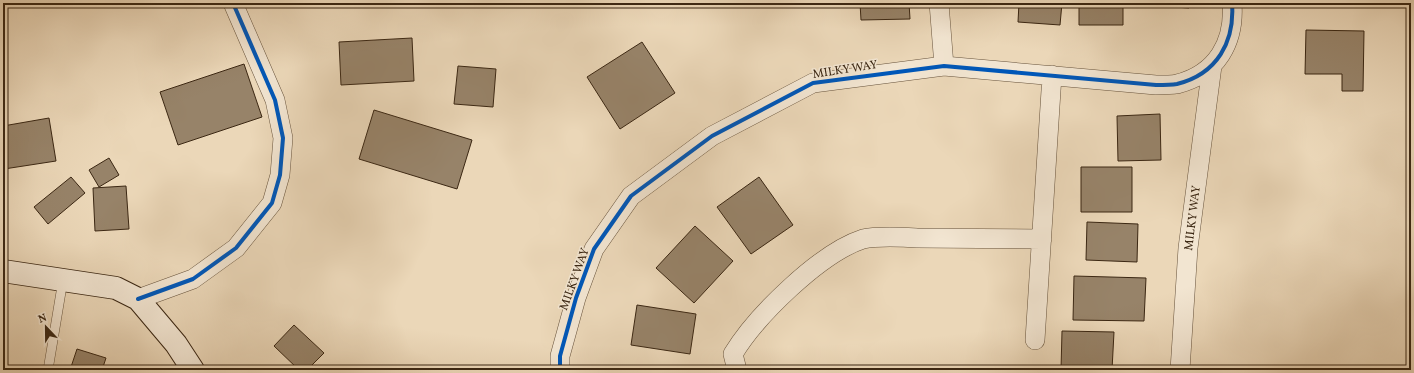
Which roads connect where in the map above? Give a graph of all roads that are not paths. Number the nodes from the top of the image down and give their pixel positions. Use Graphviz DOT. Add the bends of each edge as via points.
graph roads {
  1 [pos="233,3"];
  2 [pos="939,3"];
  3 [pos="1232,3"];
  4 [pos="944,66"];
  5 [pos="1212,66"];
  6 [pos="1052,75"];
  7 [pos="1042,239"];
  8 [pos="3,271"];
  9 [pos="63,279"];
  10 [pos="138,299"];
  11 [pos="1035,340"];
  12 [pos="48,370"];
  13 [pos="193,370"];
  14 [pos="560,370"];
  15 [pos="737,370"];
  16 [pos="1180,370"];
  1 -- 10 [label="street" via="275,100 283,138 280,175 272,203 236,248 200,274"];
  2 -- 4 [label="street"];
  3 -- 5 [label="street, MILKY WAY" via="1231,31 1224,50"];
  4 -- 6 [label="street, MILKY WAY"];
  4 -- 14 [label="street, MILKY WAY" via="813,83 712,136 631,196 594,249 576,298 560,356"];
  5 -- 6 [label="street, MILKY WAY" via="1195,78 1176,84 1156,85"];
  5 -- 16 [label="street, MILKY WAY" via="1188,248"];
  6 -- 7 [label="street"];
  7 -- 11 [label="street"];
  7 -- 15 [label="street" via="864,239 841,249 811,270 780,298 743,337 733,354"];
  8 -- 9 [label="main road"];
  9 -- 10 [label="main road" via="116,288"];
  9 -- 12 [label="lane"];
  10 -- 13 [label="main road" via="176,344"];
}
